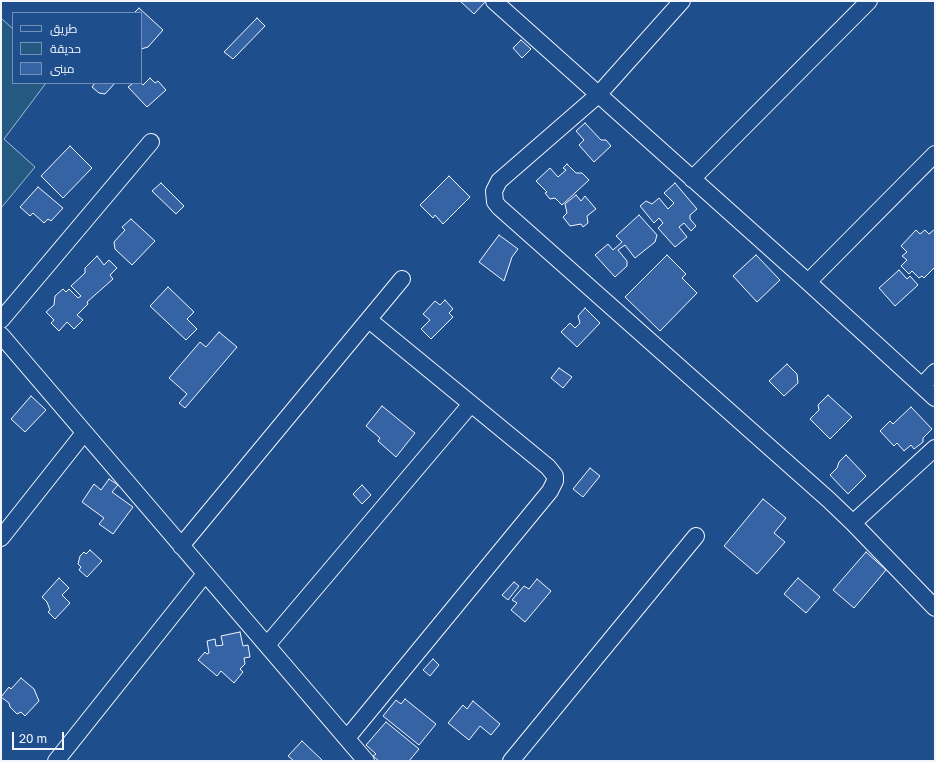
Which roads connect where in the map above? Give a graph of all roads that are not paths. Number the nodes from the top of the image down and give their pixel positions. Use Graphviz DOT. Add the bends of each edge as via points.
graph roads {
  1 [pos="494,1"];
  2 [pos="682,1"];
  3 [pos="868,1"];
  4 [pos="598,95"];
  5 [pos="151,142"];
  6 [pos="935,154"];
  7 [pos="692,179"];
  8 [pos="402,279"];
  9 [pos="808,282"];
  10 [pos="1,320"];
  11 [pos="369,320"];
  12 [pos="1,335"];
  13 [pos="935,372"];
  14 [pos="922,386"];
  15 [pos="935,398"];
  16 [pos="471,404"];
  17 [pos="84,433"];
  18 [pos="935,448"];
  19 [pos="853,523"];
  20 [pos="696,536"];
  21 [pos="1,538"];
  22 [pos="181,546"];
  23 [pos="205,574"];
  24 [pos="935,608"];
  25 [pos="267,646"];
  26 [pos="347,738"];
  27 [pos="56,761"];
  28 [pos="366,761"];
  29 [pos="511,761"];
  1 -- 4 [label="street"];
  2 -- 4 [label="street"];
  3 -- 7 [label="street"];
  4 -- 7 [label="street"];
  4 -- 19 [label="street" via="499,181 494,191 495,202"];
  5 -- 10 [label="street"];
  6 -- 9 [label="street"];
  7 -- 9 [label="street"];
  8 -- 11 [label="street"];
  9 -- 14 [label="street"];
  11 -- 16 [label="street"];
  11 -- 22 [label="street"];
  12 -- 17 [label="street"];
  13 -- 14 [label="street"];
  14 -- 15 [label="street"];
  16 -- 25 [label="street"];
  16 -- 26 [label="street" via="552,471 554,486"];
  17 -- 21 [label="street"];
  17 -- 22 [label="street"];
  18 -- 19 [label="street"];
  19 -- 24 [label="street"];
  20 -- 29 [label="street"];
  22 -- 23 [label="street"];
  23 -- 25 [label="street"];
  23 -- 27 [label="street"];
  25 -- 26 [label="street"];
  26 -- 28 [label="street"];
}
